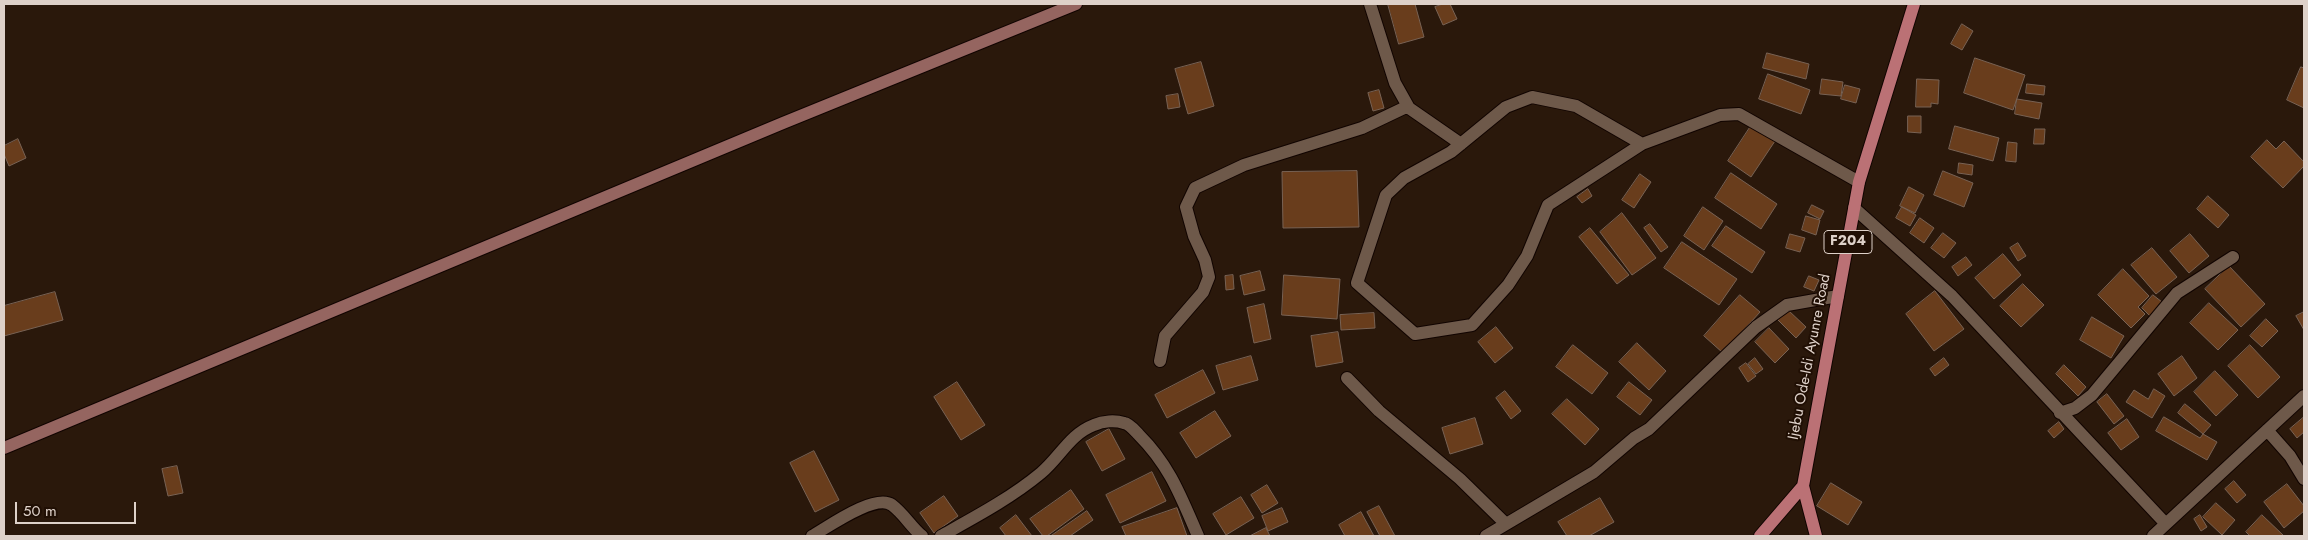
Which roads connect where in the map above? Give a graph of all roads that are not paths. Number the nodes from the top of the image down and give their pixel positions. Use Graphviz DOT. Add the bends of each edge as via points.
graph roads {
  1 [pos="1076,4"];
  2 [pos="1370,4"];
  3 [pos="1914,4"];
  4 [pos="1409,108"];
  5 [pos="1461,144"];
  6 [pos="1642,144"];
  7 [pos="1859,182"];
  8 [pos="1854,208"];
  9 [pos="2233,257"];
  10 [pos="1838,296"];
  11 [pos="1160,361"];
  12 [pos="1347,378"];
  13 [pos="2304,396"];
  14 [pos="2060,413"];
  15 [pos="2268,430"];
  16 [pos="4,448"];
  17 [pos="2304,480"];
  18 [pos="1802,486"];
  19 [pos="1506,524"];
  20 [pos="2166,524"];
  21 [pos="812,536"];
  22 [pos="922,536"];
  23 [pos="941,536"];
  24 [pos="1198,536"];
  25 [pos="1486,536"];
  26 [pos="1760,536"];
  27 [pos="1816,536"];
  28 [pos="2153,536"];
  1 -- 16 [label="main road"];
  2 -- 4 [label="street" via="1396,83"];
  3 -- 7 [label="main road, Ijebu Ode-Idi Ayunre Road / F204"];
  4 -- 5 [label="street"];
  4 -- 11 [label="street" via="1362,128 1244,165 1195,188 1186,207 1209,277 1203,292 1166,336"];
  5 -- 6 [label="street" via="1506,107 1532,97 1576,106"];
  5 -- 6 [label="street" via="1404,178 1386,195 1357,283 1416,334 1472,325 1508,285 1527,256 1548,205"];
  6 -- 7 [label="street" via="1720,115 1739,114"];
  7 -- 8 [label="main road, Ijebu Ode-Idi Ayunre Road / F204"];
  8 -- 10 [label="main road, Ijebu Ode-Idi Ayunre Road / F204"];
  8 -- 14 [label="street" via="1952,296"];
  9 -- 14 [label="street" via="2177,293 2092,395 2075,408"];
  10 -- 18 [label="main road, Ijebu Ode-Idi Ayunre Road / F204"];
  10 -- 19 [label="street" via="1787,305 1756,327 1649,429 1594,472"];
  12 -- 19 [label="street"];
  13 -- 15 [label="street"];
  14 -- 20 [label="street"];
  15 -- 17 [label="street" via="2290,456"];
  15 -- 20 [label="street"];
  18 -- 26 [label="main road, F204"];
  18 -- 27 [label="main road, F204"];
  19 -- 25 [label="street"];
  20 -- 28 [label="street"];
  21 -- 22 [label="street" via="866,505 883,503 891,504"];
  23 -- 24 [label="street" via="1012,495 1043,472 1082,432 1094,424 1110,421 1126,423 1170,472"];
}
